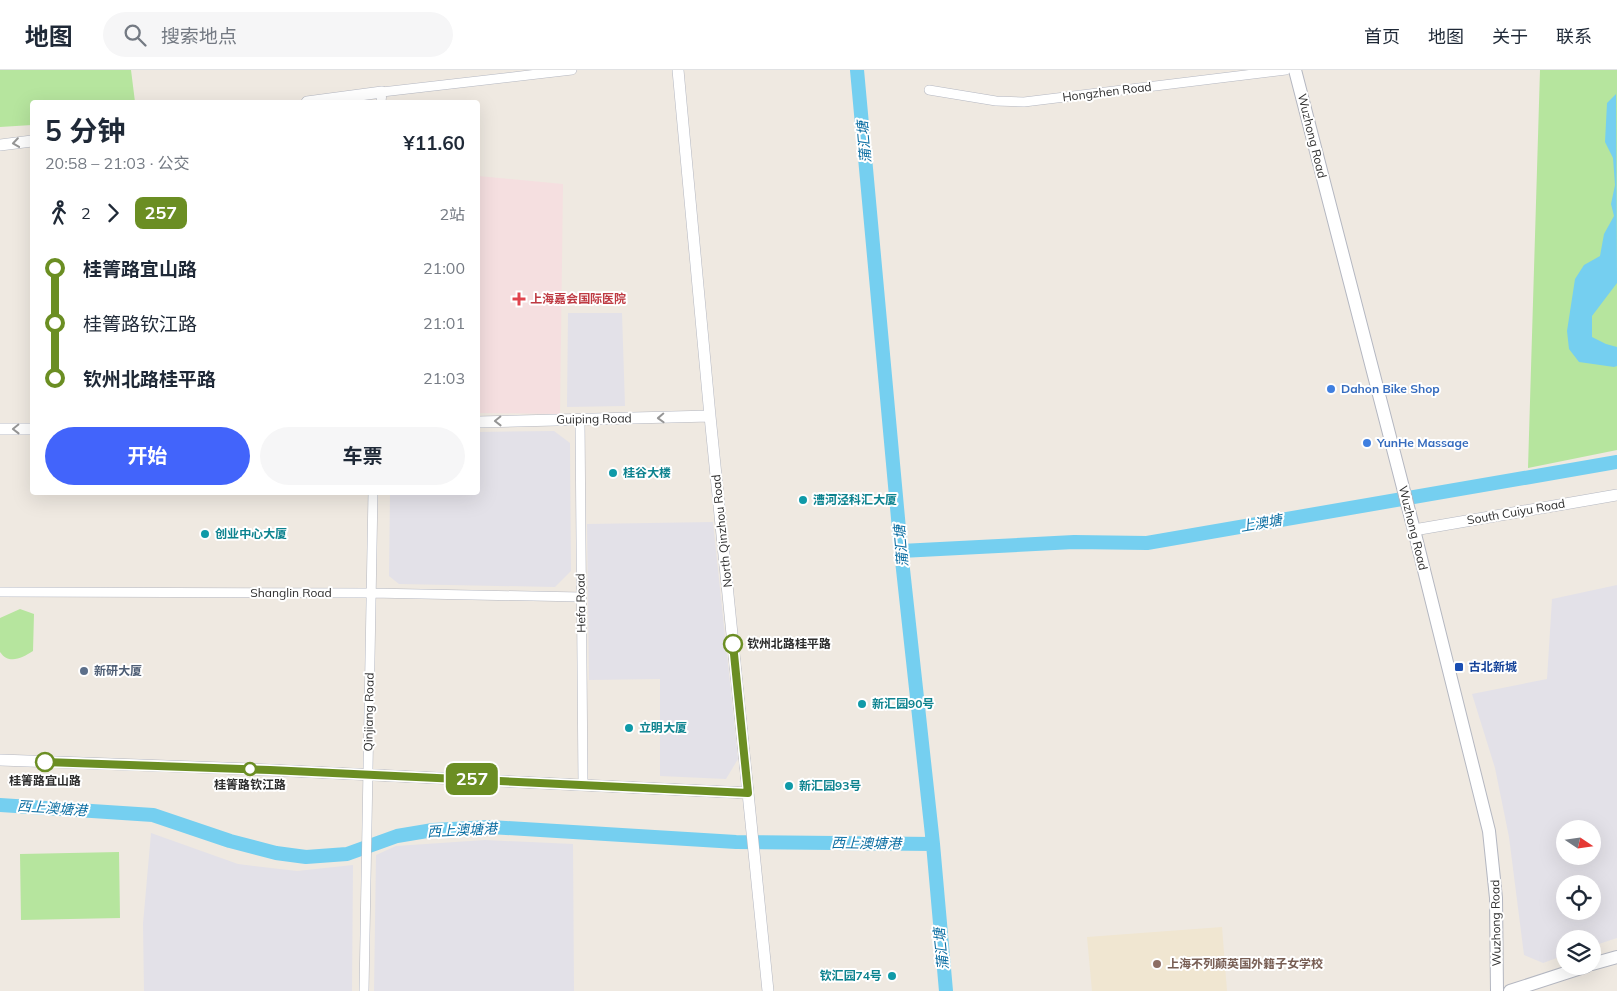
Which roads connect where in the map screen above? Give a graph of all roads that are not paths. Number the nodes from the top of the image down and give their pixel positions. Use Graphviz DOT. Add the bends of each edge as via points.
graph roads {
  1 [pos="572,70"];
  2 [pos="678,70"];
  3 [pos="1286,70"];
  4 [pos="1295,70"];
  5 [pos="929,90"];
  6 [pos="382,97"];
  7 [pos="338,100"];
  8 [pos="30,141"];
  9 [pos="0,145"];
  10 [pos="710,416"];
  11 [pos="580,420"];
  12 [pos="480,422"];
  13 [pos="0,429"];
  14 [pos="30,429"];
  15 [pos="372,495"];
  16 [pos="1617,495"];
  17 [pos="1414,530"];
  18 [pos="0,592"];
  19 [pos="371,593"];
  20 [pos="581,597"];
  21 [pos="0,760"];
  22 [pos="368,775"];
  23 [pos="583,785"];
  24 [pos="748,793"];
  25 [pos="1617,956"];
  26 [pos="1601,961"];
  27 [pos="1559,975"];
  28 [pos="364,991"];
  29 [pos="768,991"];
  30 [pos="1497,991"];
  31 [pos="1510,991"];
  1 -- 6 [label="street"];
  2 -- 10 [label="street, North Qinzhou Road"];
  3 -- 5 [label="street, Hongzhen Road" via="1024,102 996,101"];
  4 -- 17 [label="main road, Wuzhong Road"];
  6 -- 7 [label="street"];
  8 -- 9 [label="street, one-way"];
  10 -- 11 [label="street, Guiping Road, one-way"];
  10 -- 24 [label="street, North Qinzhou Road"];
  11 -- 12 [label="street, Guiping Road, one-way"];
  11 -- 20 [label="street, Hefa Road"];
  14 -- 13 [label="street, one-way"];
  15 -- 19 [label="street, Qinjiang Road"];
  16 -- 17 [label="street, South Cuiyu Road"];
  17 -- 30 [label="main road, Wuzhong Road" via="1488,831 1496,898"];
  18 -- 19 [label="street, Shanglin Road"];
  19 -- 20 [label="street, Shanglin Road"];
  19 -- 22 [label="street, Qinjiang Road"];
  20 -- 23 [label="street, Hefa Road"];
  21 -- 22 [label="street"];
  22 -- 23 [label="street"];
  22 -- 28 [label="street, Qinjiang Road"];
  23 -- 24 [label="street"];
  24 -- 29 [label="street, North Qinzhou Road"];
  25 -- 26 [label="main road"];
  27 -- 31 [label="main road"];
}
